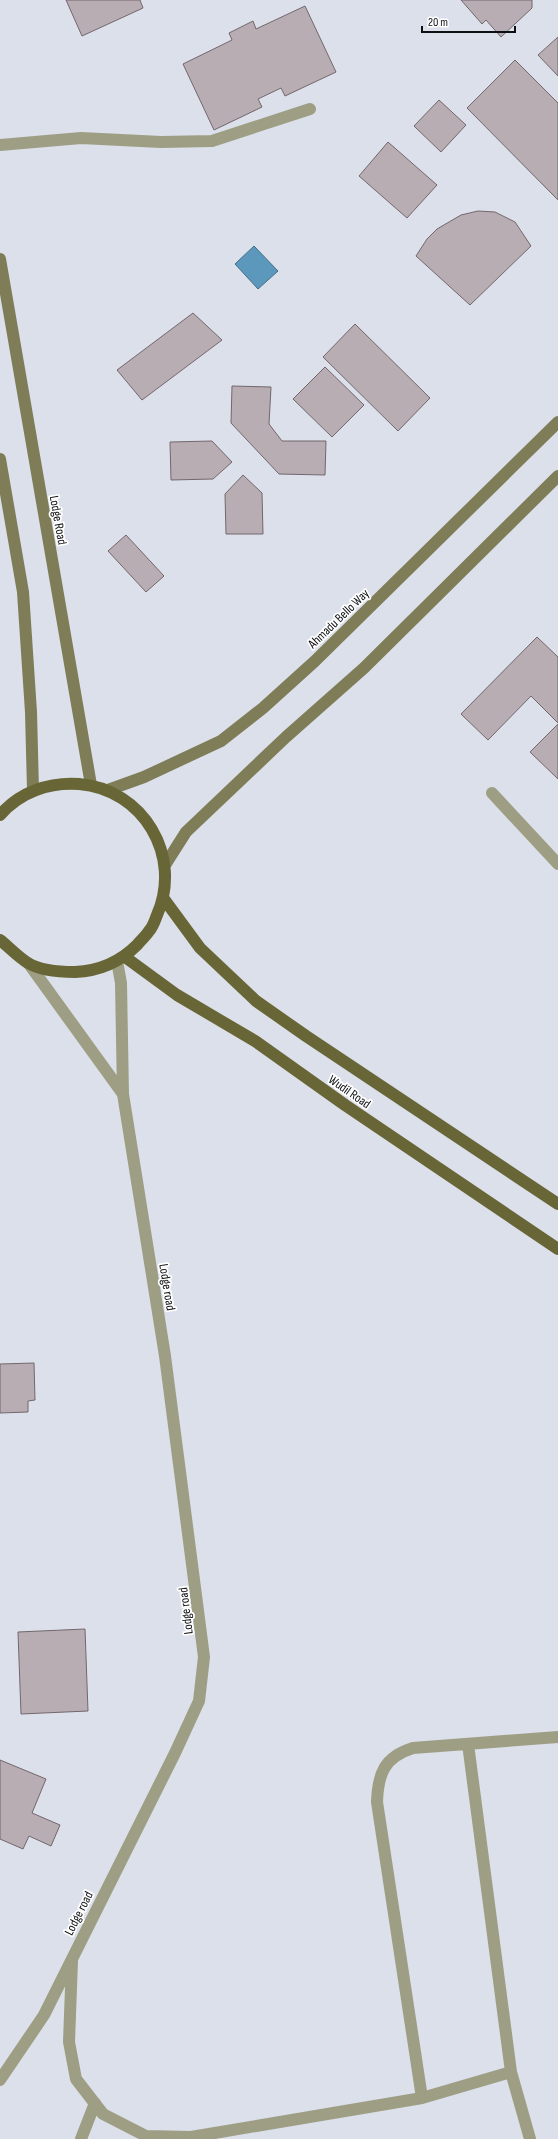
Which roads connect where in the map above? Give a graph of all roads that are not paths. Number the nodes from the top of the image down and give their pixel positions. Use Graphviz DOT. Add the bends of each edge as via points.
graph roads {
  1 [pos="310,109"];
  2 [pos="0,144"];
  3 [pos="0,259"];
  4 [pos="558,422"];
  5 [pos="0,459"];
  6 [pos="558,476"];
  7 [pos="91,785"];
  8 [pos="33,790"];
  9 [pos="108,790"];
  10 [pos="492,794"];
  11 [pos="3,808"];
  12 [pos="558,864"];
  13 [pos="165,865"];
  14 [pos="164,899"];
  15 [pos="0,940"];
  16 [pos="121,959"];
  17 [pos="29,964"];
  18 [pos="123,1094"];
  19 [pos="558,1204"];
  20 [pos="558,1249"];
  21 [pos="558,1738"];
  22 [pos="468,1744"];
  23 [pos="72,1956"];
  24 [pos="511,2072"];
  25 [pos="0,2080"];
  26 [pos="422,2098"];
  27 [pos="95,2103"];
  28 [pos="81,2139"];
  29 [pos="530,2139"];
  1 -- 2 [label="street" via="212,141 161,142 81,138"];
  3 -- 7 [label="main road, Lodge Road"];
  4 -- 9 [label="main road, Ahmadu Bello Way" via="315,661 263,708 221,741 144,778"];
  5 -- 8 [label="main road" via="24,592"];
  6 -- 13 [label="main road" via="364,668 186,832"];
  7 -- 8 [label="main road" via="62,783"];
  7 -- 9 [label="main road"];
  8 -- 11 [label="main road"];
  9 -- 13 [label="main road" via="135,808 156,834"];
  10 -- 12 [label="street"];
  13 -- 14 [label="main road"];
  14 -- 16 [label="main road" via="150,931"];
  14 -- 19 [label="main road, Wudil Road" via="200,948 256,1001"];
  15 -- 17 [label="main road"];
  16 -- 17 [label="main road" via="88,972 58,972"];
  16 -- 18 [label="street, Lodge road"];
  16 -- 20 [label="main road, Wudil Road" via="255,1041"];
  17 -- 18 [label="street"];
  18 -- 23 [label="street, Lodge road" via="165,1356 204,1657 196,1708 176,1753"];
  21 -- 22 [label="street"];
  22 -- 24 [label="street"];
  22 -- 26 [label="street" via="413,1748 399,1753 385,1766 378,1782 377,1802"];
  23 -- 25 [label="street, Lodge road" via="44,2015"];
  23 -- 27 [label="street" via="69,2042 76,2079"];
  24 -- 26 [label="street"];
  24 -- 29 [label="street"];
  26 -- 27 [label="street" via="191,2137 146,2136 103,2114"];
  27 -- 28 [label="street"];
}
